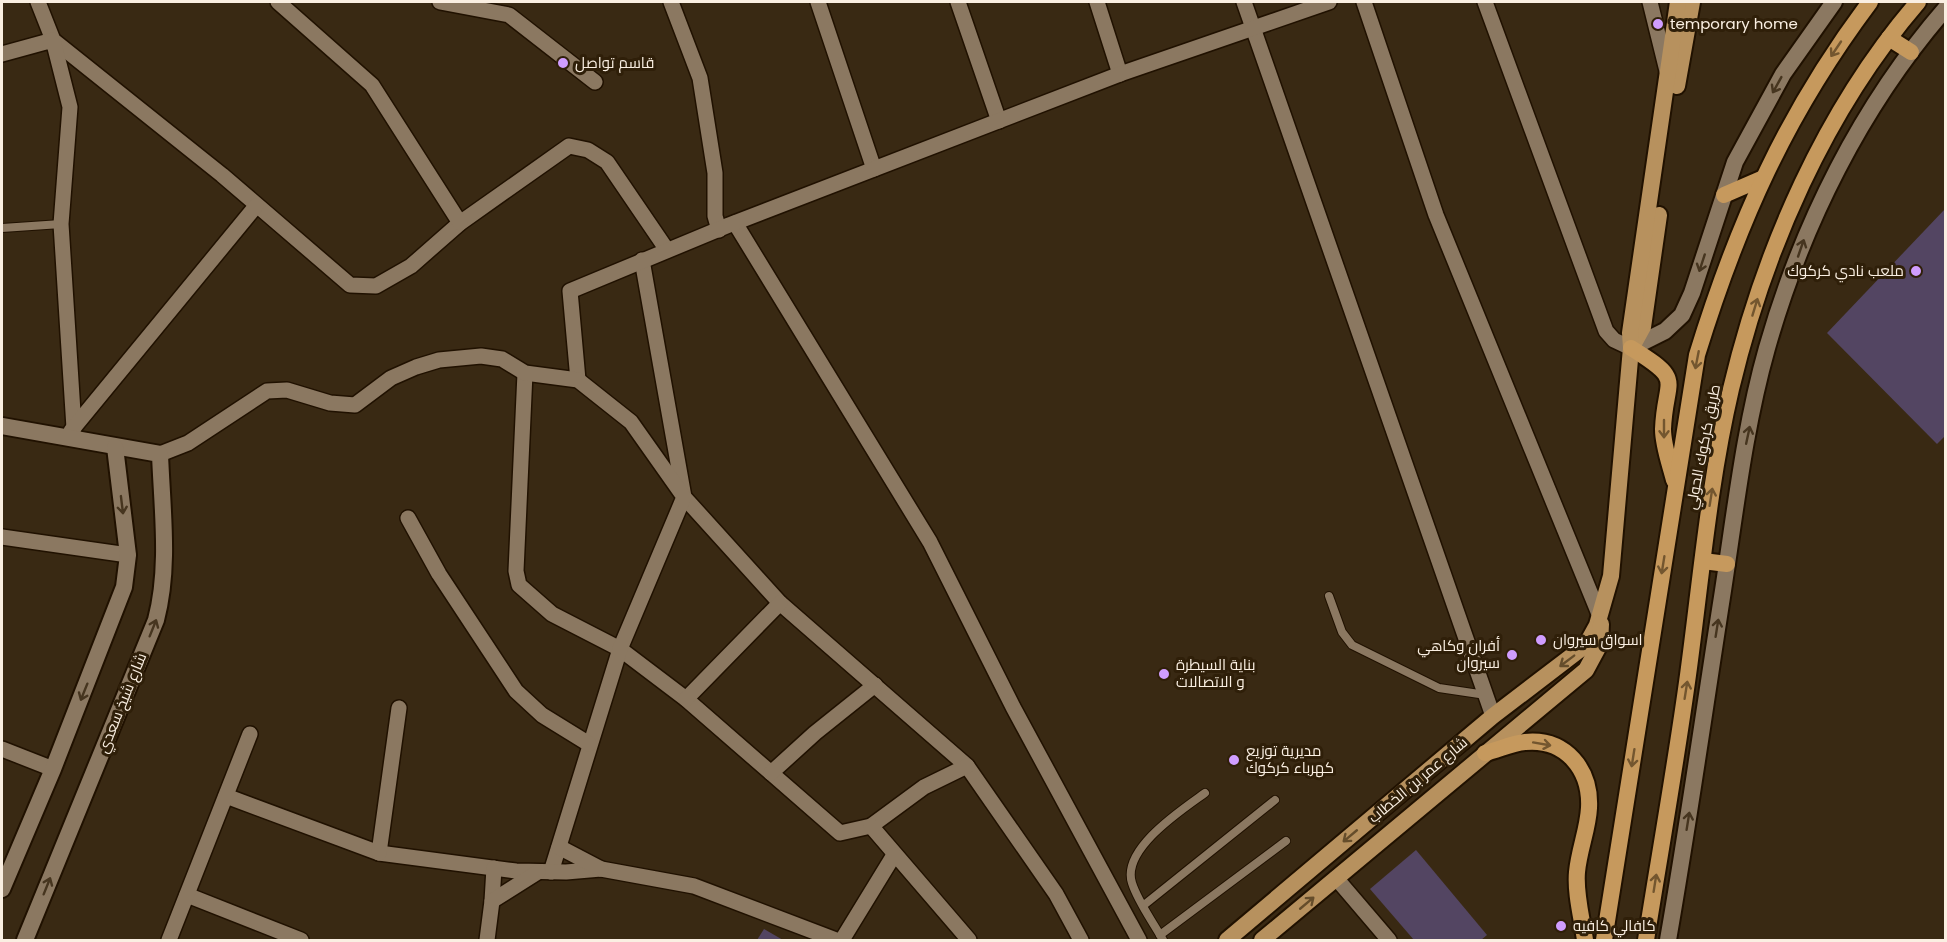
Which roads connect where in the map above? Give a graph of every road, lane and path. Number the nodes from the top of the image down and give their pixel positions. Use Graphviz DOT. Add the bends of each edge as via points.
graph roads {
  1 [pos="38,2"];
  2 [pos="278,2"];
  3 [pos="440,2"];
  4 [pos="671,2"];
  5 [pos="818,2"];
  6 [pos="958,2"];
  7 [pos="1097,2"];
  8 [pos="1244,2"];
  9 [pos="1329,2"];
  10 [pos="1364,2"];
  11 [pos="1485,2"];
  12 [pos="1650,2"];
  13 [pos="1678,2"];
  14 [pos="1692,2"];
  15 [pos="1834,2"];
  16 [pos="1870,2"];
  17 [pos="1918,2"];
  18 [pos="1946,8"];
  19 [pos="1253,27"];
  20 [pos="1889,38"];
  21 [pos="53,40"];
  22 [pos="1911,52"];
  23 [pos="2,54"];
  24 [pos="1668,73"];
  25 [pos="1120,74"];
  26 [pos="595,82"];
  27 [pos="999,121"];
  28 [pos="874,169"];
  29 [pos="1761,179"];
  30 [pos="1724,195"];
  31 [pos="256,206"];
  32 [pos="735,223"];
  33 [pos="61,224"];
  34 [pos="460,224"];
  35 [pos="2,228"];
  36 [pos="718,230"];
  37 [pos="667,250"];
  38 [pos="642,260"];
  39 [pos="1632,348"];
  40 [pos="525,373"];
  41 [pos="578,380"];
  42 [pos="2,426"];
  43 [pos="70,433"];
  44 [pos="114,447"];
  45 [pos="160,454"];
  46 [pos="1676,487"];
  47 [pos="684,497"];
  48 [pos="408,518"];
  49 [pos="2,537"];
  50 [pos="129,555"];
  51 [pos="1702,561"];
  52 [pos="1727,564"];
  53 [pos="1329,596"];
  54 [pos="780,603"];
  55 [pos="1599,614"];
  56 [pos="620,649"];
  57 [pos="875,685"];
  58 [pos="1486,695"];
  59 [pos="686,699"];
  60 [pos="399,708"];
  61 [pos="1493,716"];
  62 [pos="250,734"];
  63 [pos="589,744"];
  64 [pos="2,749"];
  65 [pos="1485,753"];
  66 [pos="1444,758"];
  67 [pos="967,766"];
  68 [pos="53,769"];
  69 [pos="771,773"];
  70 [pos="1459,775"];
  71 [pos="1205,793"];
  72 [pos="226,796"];
  73 [pos="1275,800"];
  74 [pos="871,826"];
  75 [pos="1286,841"];
  76 [pos="559,847"];
  77 [pos="379,853"];
  78 [pos="894,855"];
  79 [pos="494,868"];
  80 [pos="601,869"];
  81 [pos="545,872"];
  82 [pos="1336,878"];
  83 [pos="2,889"];
  84 [pos="187,895"];
  85 [pos="492,901"];
  86 [pos="1144,905"];
  87 [pos="1581,936"];
  88 [pos="1161,938"];
  89 [pos="25,940"];
  90 [pos="169,940"];
  91 [pos="301,940"];
  92 [pos="487,940"];
  93 [pos="836,940"];
  94 [pos="842,940"];
  95 [pos="969,940"];
  96 [pos="1081,940"];
  97 [pos="1139,940"];
  98 [pos="1227,940"];
  99 [pos="1262,940"];
  100 [pos="1389,940"];
  101 [pos="1604,940"];
  102 [pos="1646,940"];
  103 [pos="1668,940"];
  1 -- 21 [label="street"];
  2 -- 34 [label="street" via="372,85"];
  3 -- 26 [label="street" via="509,15"];
  4 -- 36 [label="street" via="700,78 715,173"];
  5 -- 28 [label="street"];
  6 -- 27 [label="street"];
  7 -- 25 [label="street"];
  8 -- 19 [label="street"];
  9 -- 19 [label="street"];
  10 -- 55 [label="street" via="1436,214"];
  11 -- 39 [label="street" via="1606,331 1614,340"];
  12 -- 24 [label="street"];
  13 -- 24 [label="main road"];
  14 -- 39 [label="main road" via="1643,327"];
  15 -- 30 [label="main road, one-way" via="1783,74 1735,162"];
  16 -- 29 [label="highway, طريق كركوك الحولي, one-way" via="1810,88"];
  17 -- 20 [label="highway, طريق كركوك الحولي"];
  18 -- 22 [label="main road"];
  19 -- 25 [label="street"];
  19 -- 58 [label="street"];
  20 -- 22 [label="highway"];
  51 -- 20 [label="highway, طريق كركوك الحولي, one-way" via="1731,388 1758,299 1816,155"];
  21 -- 23 [label="street"];
  21 -- 31 [label="street"];
  21 -- 33 [label="street" via="70,107"];
  52 -- 22 [label="main road, one-way" via="1745,447 1767,349 1805,236 1863,121"];
  24 -- 39 [label="main road" via="1630,333"];
  25 -- 27 [label="street"];
  27 -- 28 [label="street"];
  28 -- 32 [label="street"];
  29 -- 30 [label="highway"];
  29 -- 46 [label="highway, طريق كركوك الحولي, one-way" via="1715,296 1697,355"];
  30 -- 39 [label="main road, one-way" via="1682,315 1665,331"];
  31 -- 34 [label="street" via="350,285 376,286 411,266"];
  31 -- 43 [label="street"];
  32 -- 36 [label="street"];
  32 -- 97 [label="street" via="930,542 1013,707"];
  33 -- 35 [label="lane"];
  33 -- 43 [label="street"];
  34 -- 37 [label="street" via="569,146 588,150 608,162"];
  36 -- 37 [label="street"];
  37 -- 38 [label="street"];
  38 -- 41 [label="street" via="570,291"];
  38 -- 47 [label="street"];
  39 -- 46 [label="highway, one-way" via="1658,365 1669,380 1663,435"];
  39 -- 55 [label="main road" via="1611,576"];
  40 -- 41 [label="street"];
  40 -- 45 [label="street" via="502,359 481,356 439,360 391,378 355,405 343,406 287,390 267,391 188,443"];
  40 -- 56 [label="street" via="516,571 519,585 552,614"];
  41 -- 47 [label="street" via="631,422"];
  42 -- 43 [label="main road"];
  43 -- 44 [label="main road"];
  44 -- 45 [label="main road"];
  44 -- 50 [label="main road, one-way"];
  89 -- 45 [label="main road, شارع شيخ سعدي, one-way" via="156,620 162,597 163,560"];
  46 -- 101 [label="highway, طريق كركوك الحولي, one-way"];
  47 -- 54 [label="street"];
  47 -- 56 [label="street"];
  48 -- 63 [label="street" via="439,574 516,691 542,715"];
  49 -- 50 [label="street"];
  50 -- 68 [label="main road, one-way" via="124,586"];
  51 -- 52 [label="highway"];
  102 -- 51 [label="highway, طريق كركوك الحولي, one-way"];
  103 -- 52 [label="main road, one-way"];
  53 -- 58 [label="lane" via="1342,632 1352,645 1438,688"];
  54 -- 57 [label="street"];
  54 -- 59 [label="street"];
  55 -- 61 [label="main road, شارع عمر بن الخطاب, one-way" via="1592,635 1578,653"];
  55 -- 65 [label="main road, شارع عمر بن الخطاب" via="1600,644 1586,670"];
  56 -- 59 [label="street"];
  56 -- 63 [label="street"];
  57 -- 67 [label="street"];
  57 -- 69 [label="street"];
  58 -- 61 [label="street"];
  59 -- 69 [label="street"];
  60 -- 77 [label="street"];
  61 -- 66 [label="main road, شارع عمر بن الخطاب"];
  62 -- 72 [label="street"];
  63 -- 76 [label="street"];
  64 -- 68 [label="street"];
  65 -- 70 [label="main road, شارع عمر بن الخطاب"];
  65 -- 87 [label="highway, one-way" via="1525,742 1544,743 1570,754 1581,766 1589,808 1576,874"];
  66 -- 70 [label="main road"];
  66 -- 98 [label="main road, شارع عمر بن الخطاب, one-way"];
  67 -- 74 [label="street" via="924,787"];
  67 -- 96 [label="street" via="1056,894"];
  68 -- 83 [label="main road"];
  69 -- 74 [label="street" via="840,833"];
  70 -- 82 [label="main road, شارع عمر بن الخطاب"];
  71 -- 86 [label="lane" via="1158,827 1135,858 1131,880"];
  72 -- 77 [label="street"];
  72 -- 84 [label="street"];
  73 -- 86 [label="lane"];
  74 -- 78 [label="street"];
  75 -- 88 [label="lane"];
  76 -- 80 [label="street"];
  76 -- 81 [label="street"];
  77 -- 79 [label="street"];
  78 -- 94 [label="street"];
  78 -- 95 [label="street"];
  79 -- 81 [label="street"];
  79 -- 85 [label="street"];
  80 -- 81 [label="street"];
  80 -- 93 [label="street" via="694,886"];
  81 -- 85 [label="street"];
  99 -- 82 [label="main road, شارع عمر بن الخطاب, one-way"];
  82 -- 100 [label="street"];
  84 -- 90 [label="street"];
  84 -- 91 [label="street"];
  85 -- 92 [label="street"];
  86 -- 88 [label="lane"];
}
